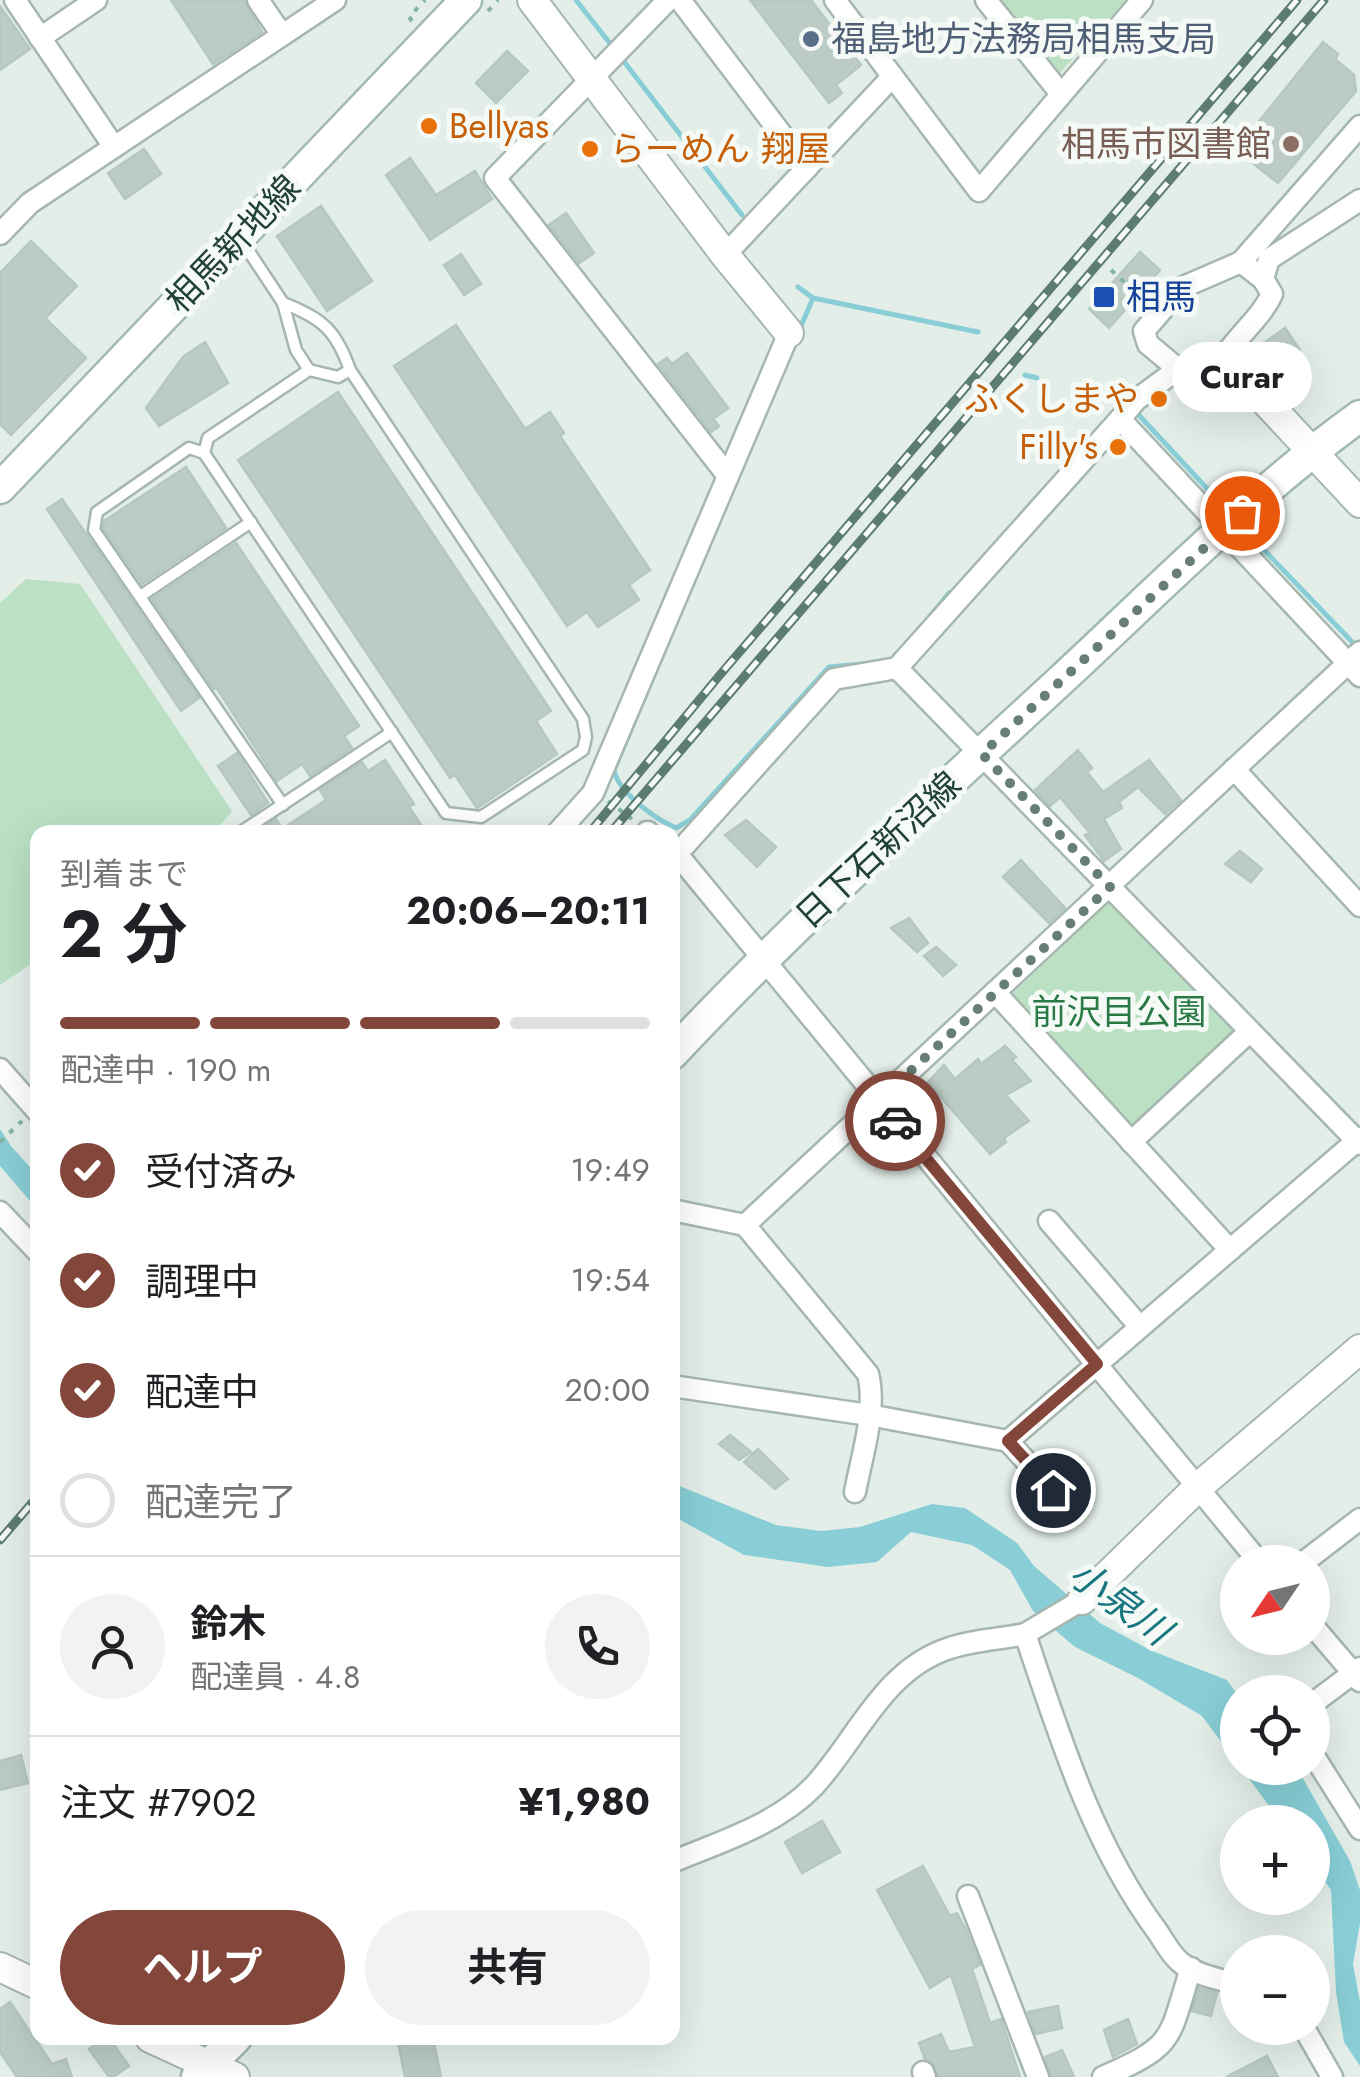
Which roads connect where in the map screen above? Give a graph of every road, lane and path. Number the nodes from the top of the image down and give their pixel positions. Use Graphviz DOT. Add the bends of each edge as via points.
graph roads {
  1 [pos="15,0"];
  2 [pos="96,0"];
  3 [pos="258,0"];
  4 [pos="335,0"];
  5 [pos="466,0"];
  6 [pos="532,0"];
  7 [pos="668,0"];
  8 [pos="680,0"];
  9 [pos="986,0"];
  10 [pos="1141,0"];
  11 [pos="836,1"];
  12 [pos="282,35"];
  13 [pos="40,38"];
  14 [pos="606,64"];
  15 [pos="892,76"];
  16 [pos="1061,94"];
  17 [pos="1360,126"];
  18 [pos="114,148"];
  19 [pos="807,168"];
  20 [pos="1359,202"];
  21 [pos="2,229"];
  22 [pos="240,237"];
  23 [pos="725,255"];
  24 [pos="1241,262"];
  25 [pos="1111,270"];
  26 [pos="1263,280"];
  27 [pos="1139,294"];
  28 [pos="284,302"];
  29 [pos="789,333"];
  30 [pos="1224,357"];
  31 [pos="1178,369"];
  32 [pos="309,370"];
  33 [pos="350,370"];
  34 [pos="1360,416"];
  35 [pos="1120,419"];
  36 [pos="1312,450"];
  37 [pos="204,452"];
  38 [pos="728,476"];
  39 [pos="2,482"];
  40 [pos="1360,503"];
  41 [pos="251,522"];
  42 [pos="1232,522"];
  43 [pos="142,595"];
  44 [pos="1356,662"];
  45 [pos="897,668"];
  46 [pos="392,732"];
  47 [pos="982,754"];
  48 [pos="1234,770"];
  49 [pos="593,792"];
  50 [pos="283,805"];
  51 [pos="252,825"];
  52 [pos="564,825"];
  53 [pos="639,825"];
  54 [pos="680,845"];
  55 [pos="680,859"];
  56 [pos="1110,887"];
  57 [pos="1360,906"];
  58 [pos="762,958"];
  59 [pos="996,992"];
  60 [pos="1250,1031"];
  61 [pos="680,1045"];
  62 [pos="0,1068"];
  63 [pos="878,1101"];
  64 [pos="30,1104"];
  65 [pos="30,1116"];
  66 [pos="1359,1141"];
  67 [pos="0,1142"];
  68 [pos="1131,1142"];
  69 [pos="0,1212"];
  70 [pos="680,1212"];
  71 [pos="1049,1221"];
  72 [pos="745,1225"];
  73 [pos="30,1244"];
  74 [pos="1230,1250"];
  75 [pos="1140,1327"];
  76 [pos="1360,1349"];
  77 [pos="1097,1364"];
  78 [pos="680,1387"];
  79 [pos="868,1416"];
  80 [pos="1008,1441"];
  81 [pos="1196,1488"];
  82 [pos="1053,1490"];
  83 [pos="855,1492"];
  84 [pos="1360,1519"];
  85 [pos="1245,1545"];
  86 [pos="1326,1545"];
  87 [pos="1082,1600"];
  88 [pos="1029,1633"];
  89 [pos="1330,1644"];
  90 [pos="1358,1674"];
  91 [pos="1330,1692"];
  92 [pos="1330,1782"];
  93 [pos="1360,1829"];
  94 [pos="680,1859"];
  95 [pos="968,1896"];
  96 [pos="0,1967"];
  97 [pos="1192,1968"];
  98 [pos="1220,1978"];
  99 [pos="30,1981"];
  100 [pos="161,2045"];
  101 [pos="229,2045"];
  102 [pos="1314,2045"];
  103 [pos="202,2070"];
  104 [pos="234,2077"];
  105 [pos="1038,2077"];
  106 [pos="1103,2077"];
  107 [pos="1332,2077"];
  1 -- 13 [label="street"];
  2 -- 13 [label="street"];
  3 -- 12 [label="street"];
  4 -- 12 [label="street"];
  5 -- 22 [label="main road, 相馬新地線"];
  6 -- 14 [label="street"];
  7 -- 14 [label="street"];
  8 -- 19 [label="street"];
  9 -- 16 [label="street"];
  10 -- 16 [label="street"];
  11 -- 15 [label="street"];
  12 -- 18 [label="street"];
  13 -- 18 [label="street"];
  14 -- 23 [label="street"];
  14 -- 38 [label="street" via="495,178"];
  15 -- 16 [label="street" via="979,190"];
  15 -- 19 [label="street"];
  17 -- 24 [label="street"];
  18 -- 21 [label="street"];
  19 -- 23 [label="street"];
  20 -- 26 [label="street" via="1268,259"];
  22 -- 28 [label="lane"];
  22 -- 39 [label="main road, 相馬新地線"];
  23 -- 29 [label="street"];
  24 -- 26 [label="street"];
  24 -- 31 [label="street" via="1181,288 1144,330 1148,344"];
  25 -- 27 [label="path"];
  26 -- 30 [label="street" via="1272,294 1266,309"];
  28 -- 32 [label="lane" via="296,350"];
  28 -- 33 [label="lane" via="315,315 342,348"];
  29 -- 38 [label="street"];
  30 -- 31 [label="street"];
  30 -- 36 [label="street"];
  31 -- 35 [label="street"];
  32 -- 33 [label="lane" via="338,376"];
  32 -- 37 [label="lane" via="208,438"];
  33 -- 46 [label="lane" via="583,719 586,737 583,750 481,817 446,813"];
  34 -- 36 [label="main road, 日下石新沼線"];
  35 -- 42 [label="street"];
  35 -- 45 [label="street"];
  36 -- 40 [label="street"];
  36 -- 42 [label="main road, 日下石新沼線"];
  37 -- 41 [label="lane"];
  37 -- 43 [label="lane" via="189,448 97,512 94,530"];
  38 -- 49 [label="street"];
  41 -- 43 [label="lane"];
  41 -- 46 [label="lane"];
  42 -- 44 [label="street"];
  42 -- 47 [label="main road, 日下石新沼線"];
  43 -- 50 [label="lane"];
  44 -- 48 [label="street"];
  45 -- 47 [label="street"];
  45 -- 54 [label="street" via="834,678"];
  46 -- 50 [label="lane"];
  47 -- 56 [label="street"];
  47 -- 58 [label="main road, 日下石新沼線"];
  48 -- 56 [label="street"];
  48 -- 57 [label="street"];
  49 -- 52 [label="street"];
  49 -- 53 [label="path"];
  50 -- 51 [label="lane"];
  55 -- 58 [label="street"];
  56 -- 59 [label="street"];
  56 -- 60 [label="street"];
  58 -- 61 [label="main road, 日下石新沼線"];
  58 -- 63 [label="street"];
  59 -- 63 [label="street"];
  59 -- 68 [label="street"];
  60 -- 66 [label="street"];
  60 -- 68 [label="street"];
  62 -- 64 [label="street"];
  63 -- 72 [label="street"];
  63 -- 77 [label="street"];
  65 -- 67 [label="path"];
  66 -- 74 [label="street"];
  68 -- 74 [label="street"];
  69 -- 73 [label="street"];
  70 -- 72 [label="street"];
  71 -- 75 [label="street"];
  72 -- 79 [label="street" via="868,1374"];
  74 -- 75 [label="street"];
  75 -- 77 [label="street"];
  76 -- 81 [label="street"];
  77 -- 80 [label="street"];
  77 -- 81 [label="street"];
  78 -- 79 [label="street"];
  79 -- 80 [label="street"];
  79 -- 83 [label="street"];
  80 -- 82 [label="street"];
  81 -- 85 [label="street"];
  81 -- 87 [label="street"];
  84 -- 86 [label="street"];
  87 -- 88 [label="street"];
  88 -- 94 [label="street" via="950,1648 923,1661 882,1695 812,1788 762,1825"];
  88 -- 97 [label="street" via="1071,1770 1120,1874 1179,1962"];
  89 -- 90 [label="street"];
  90 -- 91 [label="street"];
  92 -- 93 [label="street"];
  95 -- 105 [label="street"];
  96 -- 99 [label="street"];
  97 -- 98 [label="street"];
  97 -- 106 [label="street" via="1168,2040 1150,2056"];
  100 -- 103 [label="street"];
  101 -- 103 [label="main road"];
  102 -- 107 [label="street"];
  103 -- 104 [label="street"];
}
